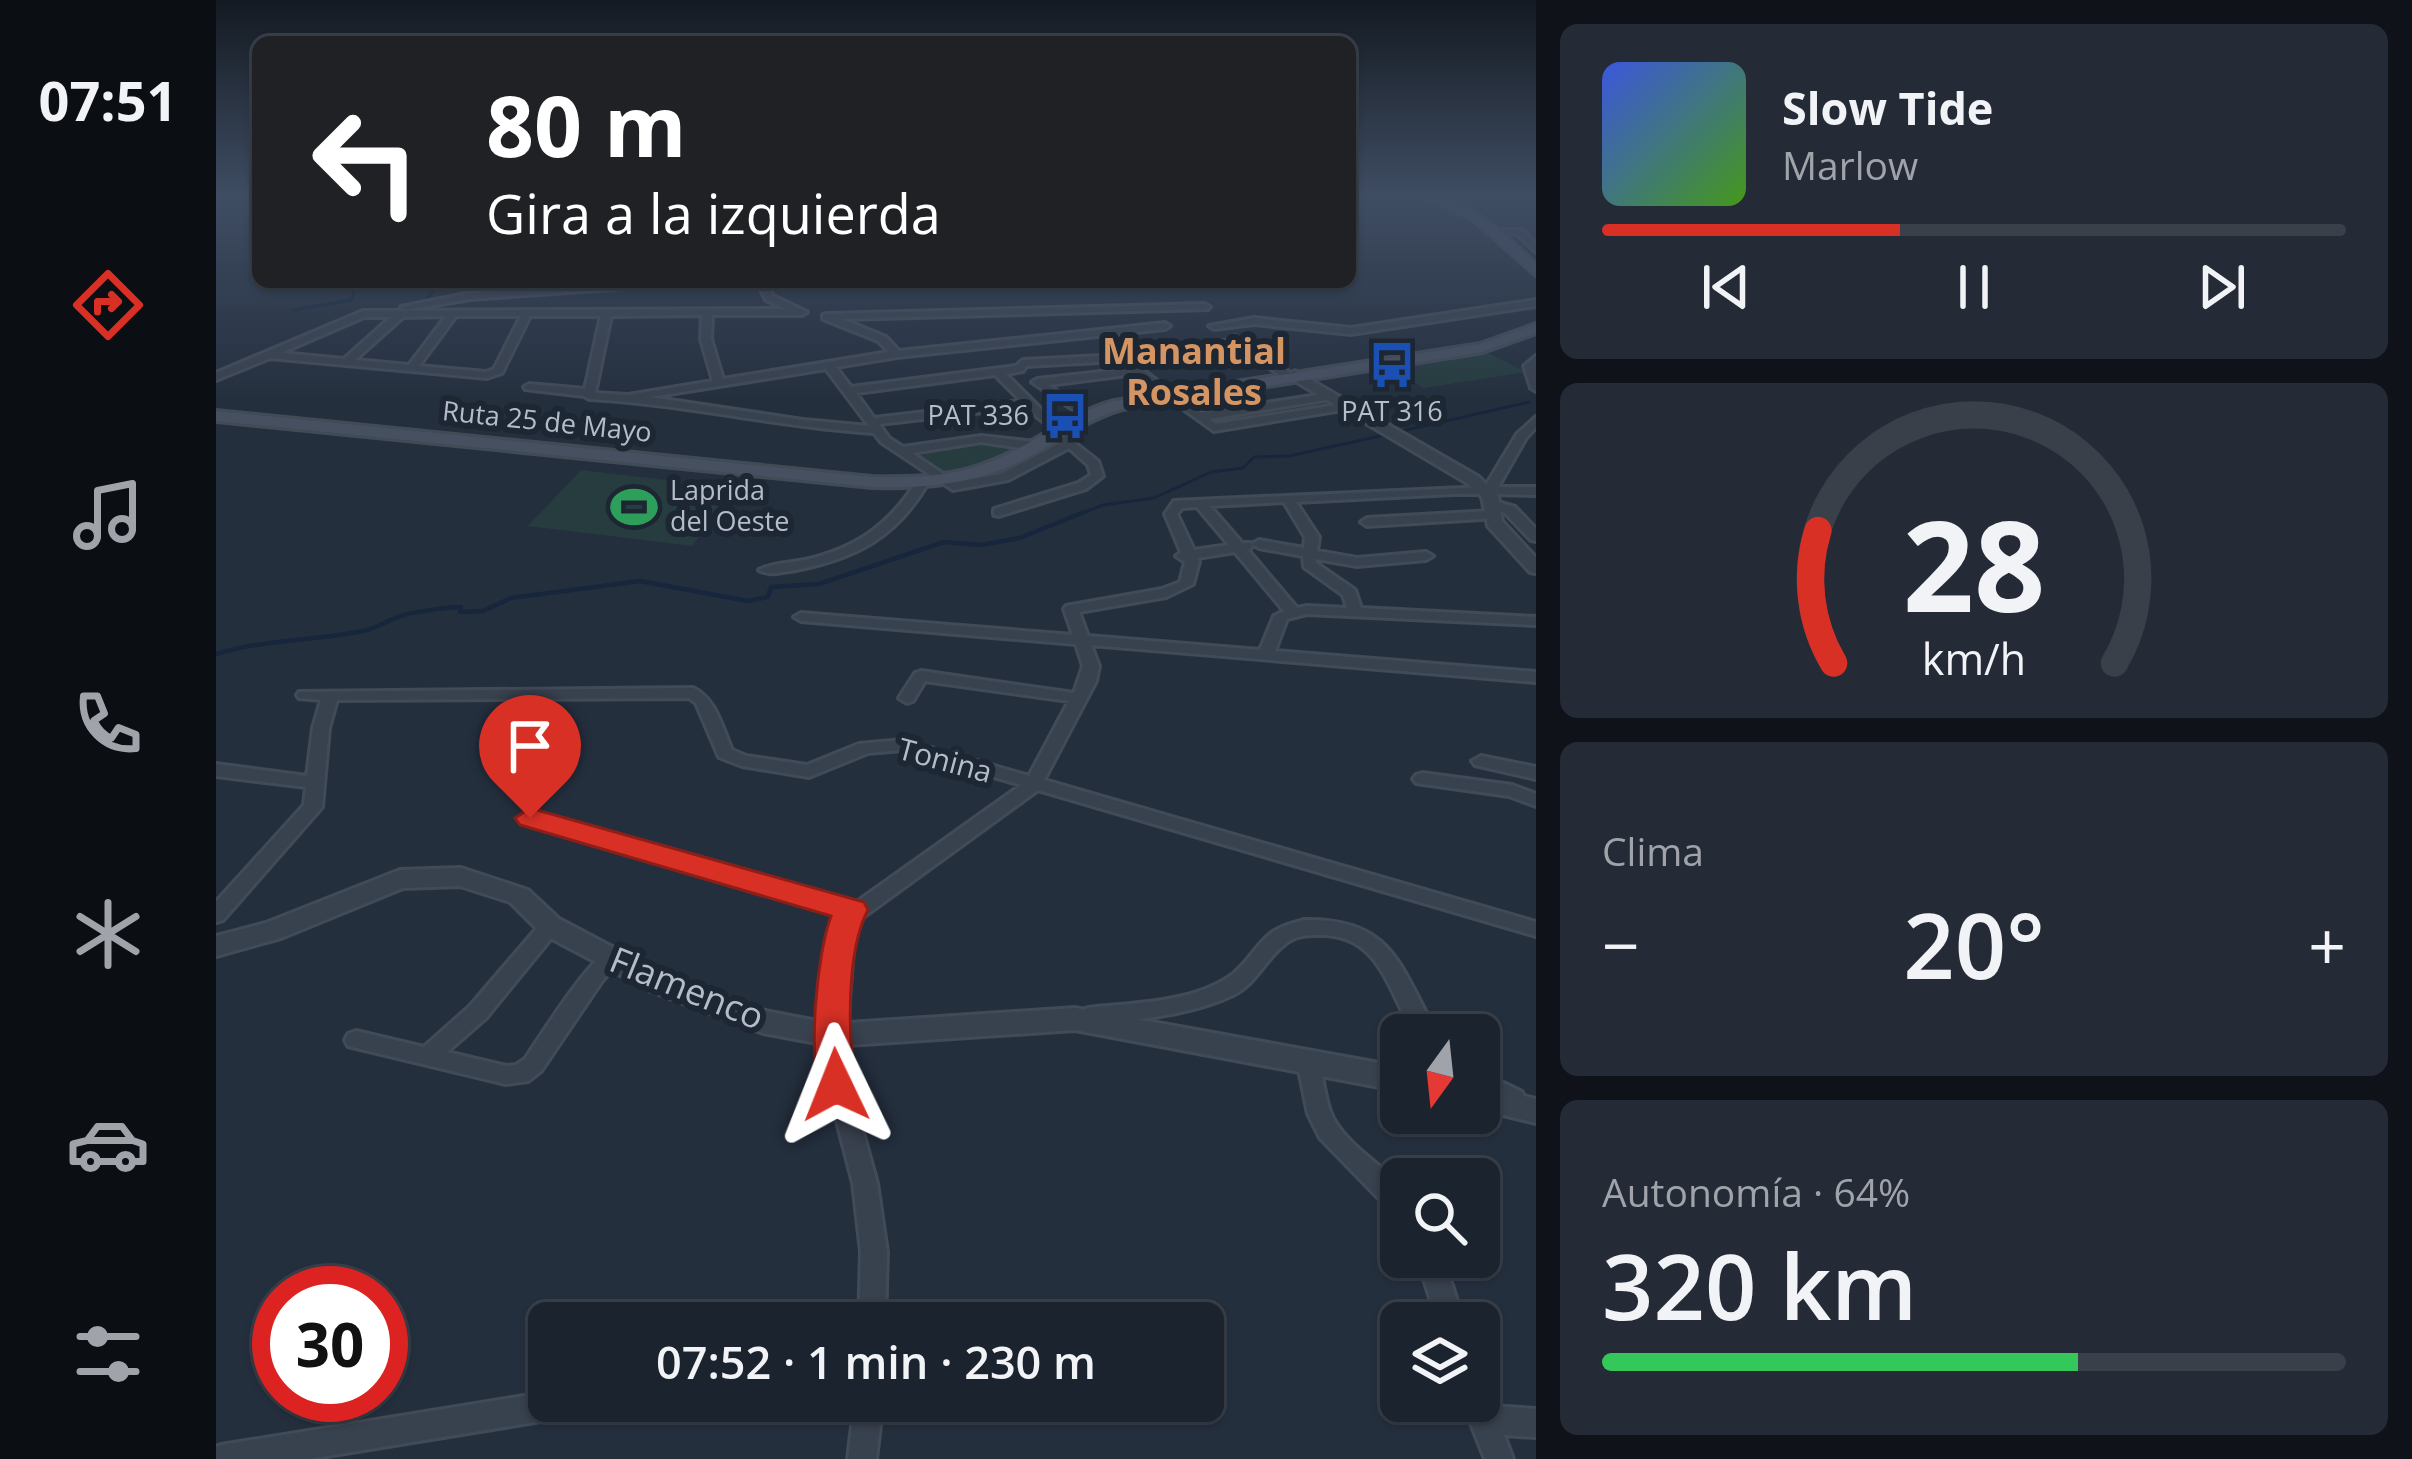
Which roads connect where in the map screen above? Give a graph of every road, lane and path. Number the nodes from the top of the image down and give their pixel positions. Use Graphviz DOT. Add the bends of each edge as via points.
graph roads {
  1 [pos="585,288"];
  2 [pos="764,288"];
  3 [pos="1536,303"];
  4 [pos="1204,307"];
  5 [pos="607,312"];
  6 [pos="707,312"];
  7 [pos="802,312"];
  8 [pos="382,313"];
  9 [pos="527,313"];
  10 [pos="400,314"];
  11 [pos="453,314"];
  12 [pos="826,317"];
  13 [pos="1165,326"];
  14 [pos="1536,328"];
  15 [pos="1001,342"];
  16 [pos="1240,342"];
  17 [pos="897,354"];
  18 [pos="265,355"];
  19 [pos="1120,358"];
  20 [pos="1181,358"];
  21 [pos="1536,359"];
  22 [pos="346,362"];
  23 [pos="829,365"];
  24 [pos="1021,366"];
  25 [pos="412,368"];
  26 [pos="1135,369"];
  27 [pos="998,372"];
  28 [pos="1292,376"];
  29 [pos="216,377"];
  30 [pos="719,382"];
  31 [pos="1038,382"];
  32 [pos="529,387"];
  33 [pos="1536,388"];
  34 [pos="849,391"];
  35 [pos="589,393"];
  36 [pos="1168,394"];
  37 [pos="1330,396"];
  38 [pos="632,397"];
  39 [pos="1030,404"];
  40 [pos="1348,406"];
  41 [pos="1086,415"];
  42 [pos="216,416"];
  43 [pos="1199,417"];
  44 [pos="1534,423"];
  45 [pos="872,426"];
  46 [pos="1063,435"];
  47 [pos="1035,446"];
  48 [pos="901,451"];
  49 [pos="1507,465"];
  50 [pos="943,480"];
  51 [pos="922,483"];
  52 [pos="1536,487"];
  53 [pos="1289,501"];
  54 [pos="1202,502"];
  55 [pos="1490,504"];
  56 [pos="999,512"];
  57 [pos="1366,522"];
  58 [pos="1312,537"];
  59 [pos="1536,537"];
  60 [pos="1259,544"];
  61 [pos="1239,547"];
  62 [pos="1185,555"];
  63 [pos="1426,556"];
  64 [pos="1308,557"];
  65 [pos="1536,568"];
  66 [pos="766,570"];
  67 [pos="1293,612"];
  68 [pos="1355,612"];
  69 [pos="801,616"];
  70 [pos="1536,620"];
  71 [pos="1083,639"];
  72 [pos="1266,654"];
  73 [pos="1536,677"];
  74 [pos="305,695"];
  75 [pos="330,697"];
  76 [pos="907,698"];
  77 [pos="1079,698"];
  78 [pos="1480,761"];
  79 [pos="216,770"];
  80 [pos="1536,773"];
  81 [pos="1423,779"];
  82 [pos="317,783"];
  83 [pos="1032,786"];
  84 [pos="1536,800"];
  85 [pos="530,818"];
  86 [pos="852,910"];
  87 [pos="216,915"];
  88 [pos="550,926"];
  89 [pos="1536,929"];
  90 [pos="216,946"];
  91 [pos="612,958"];
  92 [pos="1416,1014"];
  93 [pos="1076,1019"];
  94 [pos="833,1035"];
  95 [pos="356,1040"];
  96 [pos="427,1057"];
  97 [pos="1308,1060"];
  98 [pos="1380,1074"];
  99 [pos="1500,1091"];
  100 [pos="1500,1102"];
  101 [pos="1536,1111"];
  102 [pos="1380,1184"];
  103 [pos="873,1302"];
  104 [pos="528,1409"];
  105 [pos="1500,1415"];
  106 [pos="866,1422"];
  107 [pos="1484,1422"];
  108 [pos="1536,1423"];
  109 [pos="221,1459"];
  110 [pos="862,1459"];
  111 [pos="1499,1459"];
  1 -- 8 [label="street" via="470,296"];
  2 -- 7 [label="street"];
  3 -- 16 [label="street" via="1352,331 1254,321 1214,326"];
  4 -- 12 [label="street"];
  5 -- 6 [label="street"];
  5 -- 9 [label="street"];
  5 -- 35 [label="street"];
  6 -- 7 [label="street"];
  6 -- 30 [label="street"];
  7 -- 12 [label="street"];
  8 -- 10 [label="street"];
  8 -- 18 [label="street"];
  9 -- 11 [label="street"];
  9 -- 25 [label="street" via="498,371"];
  10 -- 11 [label="street"];
  10 -- 22 [label="street"];
  11 -- 25 [label="street"];
  12 -- 17 [label="street" via="882,339"];
  13 -- 15 [label="street"];
  14 -- 28 [label="main road, Ruta 25 de Mayo" via="1484,348"];
  15 -- 17 [label="street"];
  15 -- 24 [label="street"];
  16 -- 19 [label="street"];
  16 -- 28 [label="street"];
  17 -- 23 [label="street"];
  18 -- 22 [label="street"];
  18 -- 29 [label="street"];
  19 -- 24 [label="street"];
  19 -- 26 [label="street"];
  20 -- 26 [label="street"];
  21 -- 33 [label="street" via="1529,366"];
  22 -- 25 [label="street"];
  23 -- 30 [label="street"];
  23 -- 34 [label="street"];
  24 -- 27 [label="street"];
  24 -- 31 [label="street"];
  26 -- 31 [label="street"];
  26 -- 36 [label="street"];
  27 -- 34 [label="street"];
  27 -- 39 [label="street"];
  28 -- 36 [label="main road, Ruta 25 de Mayo"];
  28 -- 37 [label="street"];
  30 -- 38 [label="street"];
  31 -- 41 [label="street"];
  32 -- 35 [label="street"];
  34 -- 45 [label="street"];
  35 -- 38 [label="street"];
  36 -- 41 [label="main road, Ruta 25 de Mayo"];
  36 -- 43 [label="street"];
  37 -- 40 [label="street"];
  37 -- 43 [label="street"];
  38 -- 45 [label="street"];
  39 -- 45 [label="street"];
  39 -- 46 [label="street"];
  40 -- 43 [label="street" via="1214,428"];
  40 -- 55 [label="street"];
  41 -- 46 [label="main road, Ruta 25 de Mayo"];
  42 -- 51 [label="main road, Ruta 25 de Mayo"];
  44 -- 49 [label="street"];
  45 -- 48 [label="street"];
  46 -- 47 [label="main road, Ruta 25 de Mayo"];
  46 -- 50 [label="street" via="1004,477 962,488"];
  46 -- 56 [label="street" via="1097,476"];
  47 -- 48 [label="street" via="981,439"];
  47 -- 50 [label="main road, Ruta 25 de Mayo"];
  48 -- 50 [label="street"];
  49 -- 52 [label="street"];
  49 -- 55 [label="street"];
  50 -- 51 [label="main road, Ruta 25 de Mayo"];
  51 -- 66 [label="street" via="895,519 857,549"];
  52 -- 55 [label="street"];
  53 -- 54 [label="street"];
  53 -- 55 [label="street" via="1454,490"];
  53 -- 58 [label="street"];
  54 -- 61 [label="street"];
  54 -- 62 [label="street" via="1171,508"];
  55 -- 57 [label="street"];
  55 -- 59 [label="street"];
  55 -- 65 [label="street"];
  58 -- 60 [label="street"];
  58 -- 64 [label="street"];
  60 -- 61 [label="street"];
  60 -- 64 [label="street"];
  61 -- 62 [label="street"];
  61 -- 67 [label="street"];
  62 -- 71 [label="street" via="1192,562 1186,584 1175,590 1071,609"];
  63 -- 64 [label="street"];
  64 -- 68 [label="street" via="1351,592"];
  67 -- 68 [label="street"];
  67 -- 72 [label="street" via="1276,622"];
  68 -- 70 [label="street"];
  69 -- 71 [label="street"];
  71 -- 72 [label="street"];
  71 -- 77 [label="street" via="1091,666"];
  72 -- 73 [label="street"];
  74 -- 75 [label="street, Tonina"];
  75 -- 82 [label="street"];
  75 -- 83 [label="street, Tonina" via="694,693 725,753 742,761 809,771 865,748 903,745"];
  76 -- 77 [label="street" via="921,676"];
  77 -- 83 [label="street"];
  78 -- 80 [label="street"];
  79 -- 82 [label="street"];
  81 -- 84 [label="street"];
  82 -- 87 [label="street" via="304,820"];
  83 -- 86 [label="street"];
  83 -- 89 [label="street, Tonina"];
  85 -- 86 [label="street"];
  86 -- 94 [label="street" via="844,920"];
  88 -- 90 [label="street, Flamenco" via="519,896 493,885 428,875"];
  88 -- 91 [label="street, Flamenco"];
  88 -- 96 [label="street" via="478,1012"];
  91 -- 94 [label="street, Flamenco" via="712,1006"];
  91 -- 96 [label="street" via="520,1074"];
  92 -- 93 [label="street" via="1374,945 1343,928 1306,926 1276,938 1237,984 1213,994"];
  93 -- 94 [label="street, Flamenco"];
  93 -- 97 [label="street, Flamenco"];
  94 -- 103 [label="street" via="836,1085 866,1183"];
  95 -- 96 [label="street"];
  97 -- 98 [label="street, Flamenco"];
  97 -- 102 [label="street" via="1312,1102 1328,1135"];
  99 -- 101 [label="street"];
  100 -- 101 [label="street"];
  104 -- 109 [label="street"];
  105 -- 108 [label="street"];
  106 -- 110 [label="street"];
  107 -- 111 [label="street"];
}
